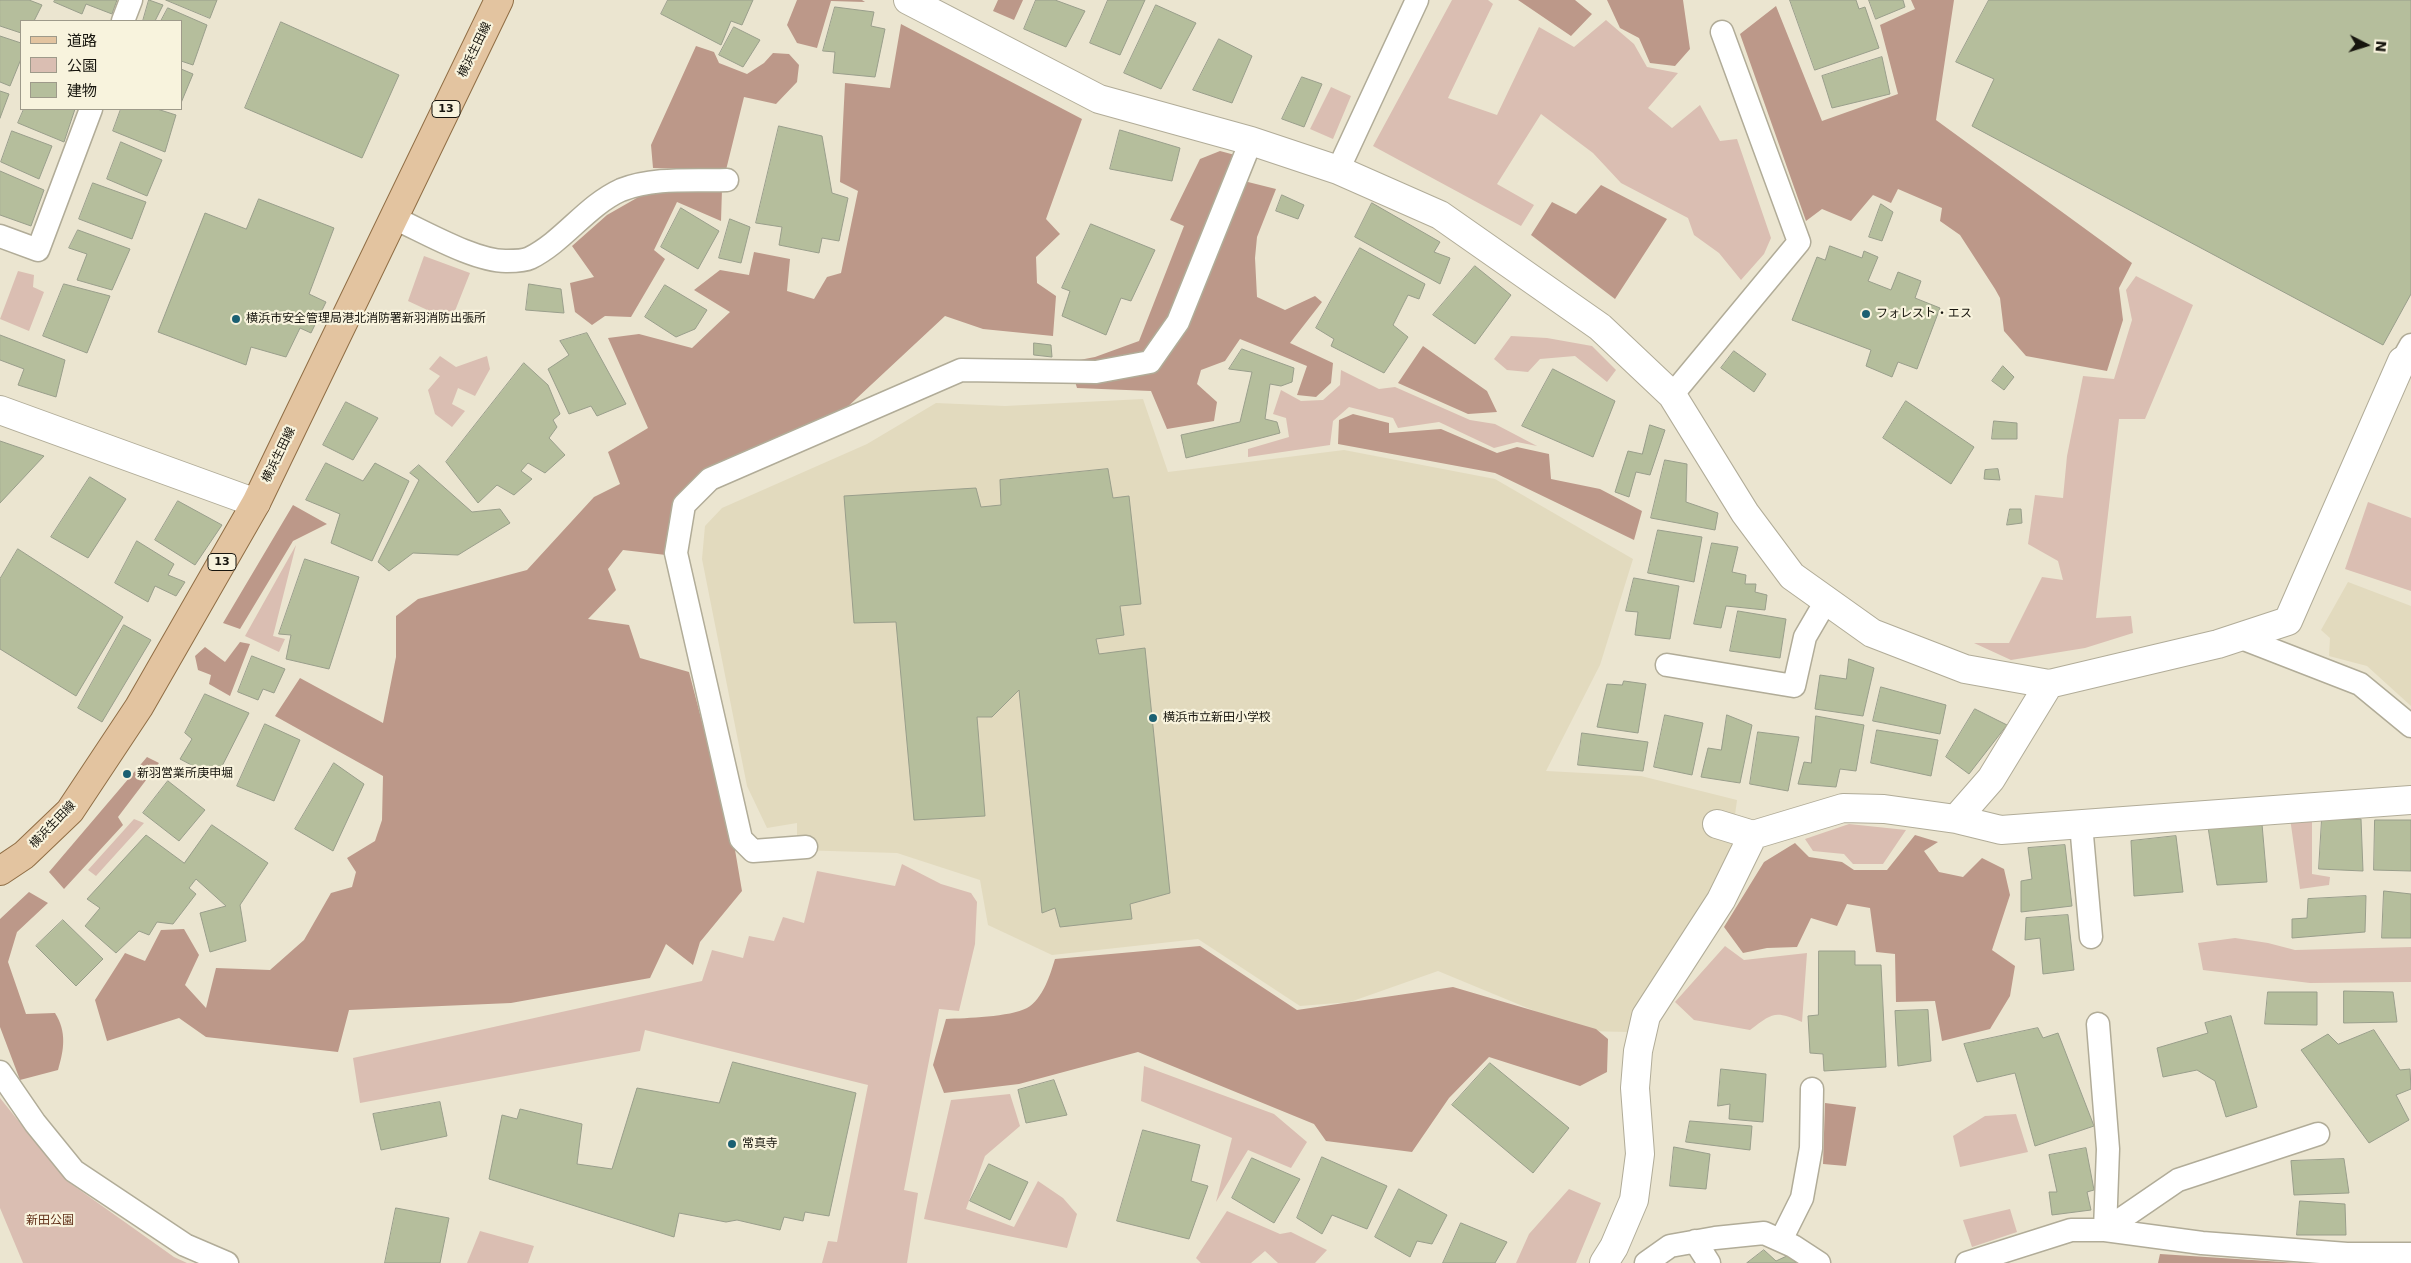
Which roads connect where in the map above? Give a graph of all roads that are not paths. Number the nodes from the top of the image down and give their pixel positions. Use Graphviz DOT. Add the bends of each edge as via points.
graph roads {
  1 [pos="131,0"];
  2 [pos="499,0"];
  3 [pos="908,0"];
  4 [pos="1417,0"];
  5 [pos="123,20"];
  6 [pos="1722,32"];
  7 [pos="91,110"];
  8 [pos="1251,141"];
  9 [pos="1338,170"];
  10 [pos="727,180"];
  11 [pos="394,218"];
  12 [pos="0,236"];
  13 [pos="2406,353"];
  14 [pos="1672,395"];
  15 [pos="0,410"];
  16 [pos="256,503"];
  17 [pos="1826,601"];
  18 [pos="2239,637"];
  19 [pos="1667,665"];
  20 [pos="2049,684"];
  21 [pos="2411,726"];
  22 [pos="2411,800"];
  23 [pos="1956,820"];
  24 [pos="1717,824"];
  25 [pos="2081,824"];
  26 [pos="1753,835"];
  27 [pos="806,847"];
  28 [pos="0,871"];
  29 [pos="2091,937"];
  30 [pos="2098,1024"];
  31 [pos="0,1072"];
  32 [pos="1812,1089"];
  33 [pos="2318,1134"];
  34 [pos="2105,1230"];
  35 [pos="1781,1240"];
  36 [pos="1695,1241"];
  37 [pos="2411,1254"];
  38 [pos="227,1263"];
  39 [pos="1604,1263"];
  40 [pos="1646,1263"];
  41 [pos="1709,1263"];
  42 [pos="1819,1263"];
  43 [pos="1967,1263"];
  1 -- 5 [label="lane"];
  2 -- 11 [label="main road, 横浜生田線 / 13"];
  3 -- 8 [label="street" via="1099,99"];
  4 -- 9 [label="lane"];
  6 -- 14 [label="lane" via="1799,242"];
  7 -- 12 [label="lane" via="38,250"];
  8 -- 9 [label="street"];
  8 -- 27 [label="lane" via="1178,322 1150,362 1096,372 961,370 710,479 684,505 676,553 741,839 752,851"];
  9 -- 14 [label="street" via="1440,215 1600,327"];
  10 -- 11 [label="lane" via="653,182 621,190 592,208 528,259 505,261 476,254"];
  11 -- 16 [label="main road, 横浜生田線 / 13"];
  13 -- 18 [label="street" via="2288,621"];
  14 -- 17 [label="street" via="1745,513 1792,576"];
  15 -- 16 [label="street"];
  16 -- 28 [label="main road, 横浜生田線 / 13" via="139,707 70,811 24,855"];
  17 -- 19 [label="lane" via="1805,637 1794,686"];
  17 -- 20 [label="street" via="1872,633 1965,669"];
  18 -- 20 [label="street"];
  18 -- 21 [label="lane" via="2360,684"];
  20 -- 23 [label="street" via="1991,779"];
  22 -- 25 [label="street"];
  23 -- 25 [label="street" via="2001,830"];
  23 -- 26 [label="street" via="1884,809 1843,808"];
  24 -- 26 [label="street"];
  25 -- 29 [label="lane"];
  26 -- 39 [label="street" via="1721,900 1646,1016 1638,1051 1635,1088 1640,1154 1634,1200"];
  30 -- 34 [label="lane" via="2108,1149"];
  31 -- 38 [label="lane" via="35,1124 74,1171 185,1245"];
  32 -- 35 [label="lane" via="1811,1148 1802,1198"];
  33 -- 34 [label="lane" via="2178,1180"];
  34 -- 37 [label="lane" via="2202,1243 2347,1254"];
  34 -- 43 [label="lane" via="2071,1230"];
  35 -- 36 [label="lane" via="1764,1233"];
  35 -- 42 [label="lane"];
  36 -- 40 [label="lane" via="1670,1246"];
  36 -- 41 [label="lane"];
}
